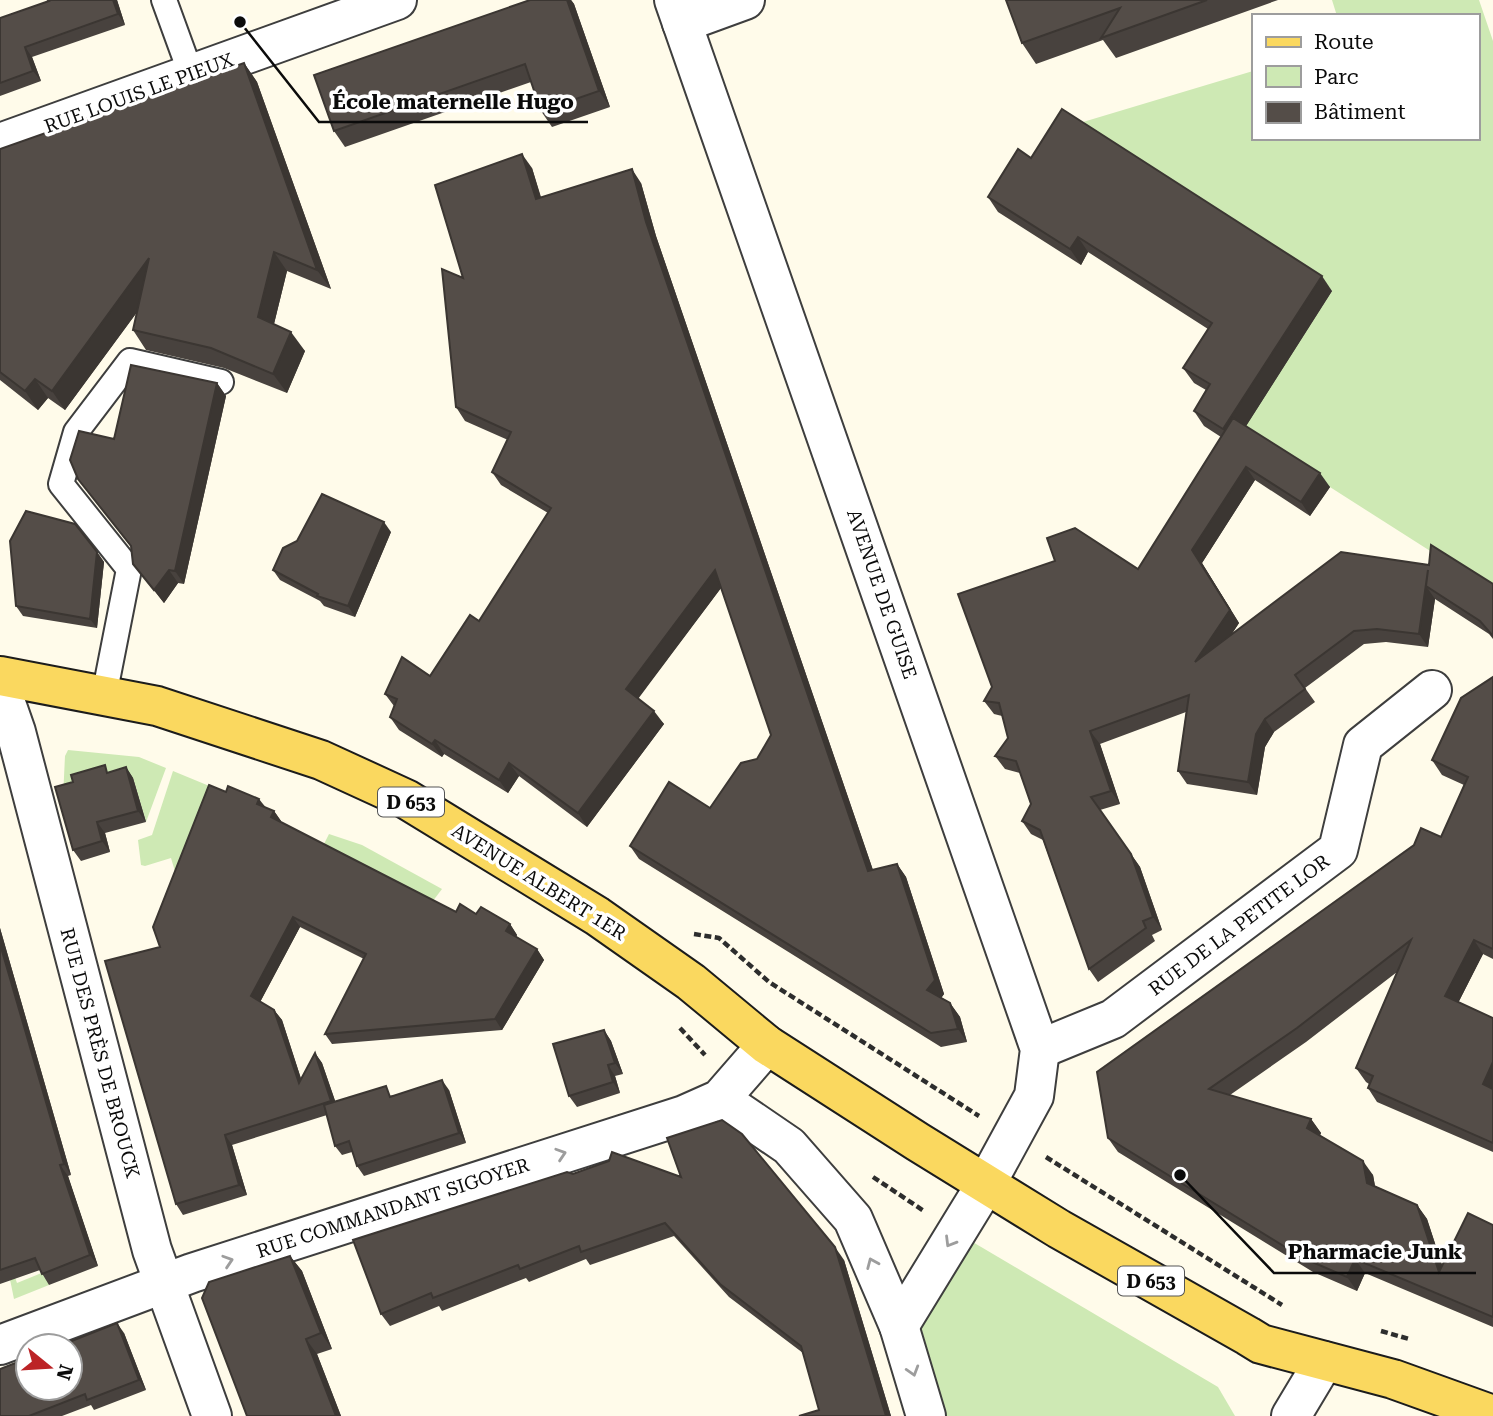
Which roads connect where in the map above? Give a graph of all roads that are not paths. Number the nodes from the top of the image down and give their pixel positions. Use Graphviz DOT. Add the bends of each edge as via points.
graph roads {
  1 [pos="164,0"];
  2 [pos="397,0"];
  3 [pos="745,0"];
  4 [pos="678,11"];
  5 [pos="191,74"];
  6 [pos="0,143"];
  7 [pos="221,382"];
  8 [pos="0,676"];
  9 [pos="0,686"];
  10 [pos="1432,690"];
  11 [pos="104,696"];
  12 [pos="768,1045"];
  13 [pos="1040,1049"];
  14 [pos="720,1099"];
  15 [pos="986,1184"];
  16 [pos="163,1283"];
  17 [pos="898,1326"];
  18 [pos="0,1345"];
  19 [pos="1324,1360"];
  20 [pos="1493,1415"];
  21 [pos="212,1416"];
  22 [pos="926,1416"];
  23 [pos="1292,1416"];
  1 -- 5 [label="lane"];
  2 -- 5 [label="street, RUE LOUIS LE PIEUX"];
  3 -- 4 [label="street"];
  4 -- 13 [label="street, AVENUE DE GUISE"];
  5 -- 6 [label="street, RUE LOUIS LE PIEUX"];
  7 -- 11 [label="lane" via="130,361 76,432 61,484 129,569"];
  8 -- 11 [label="main road, AVENUE ALBERT 1ER / D 653"];
  9 -- 16 [label="street, RUE DES PRÈS DE BROUCK"];
  10 -- 13 [label="street, RUE DE LA PETITE LOR" via="1363,745 1338,850 1113,1019"];
  11 -- 12 [label="main road, AVENUE ALBERT 1ER / D 653" via="157,706 321,760 406,799 620,932"];
  12 -- 14 [label="street, RUE COMMANDANT SIGOYER"];
  12 -- 15 [label="main road, AVENUE ALBERT 1ER / D 653"];
  13 -- 15 [label="street, AVENUE DE GUISE" via="1034,1096"];
  16 -- 14 [label="street, RUE COMMANDANT SIGOYER, one-way" via="684,1115"];
  17 -- 14 [label="street, one-way" via="853,1219 789,1146"];
  15 -- 17 [label="street, AVENUE DE GUISE, one-way"];
  15 -- 19 [label="main road, D 653" via="1261,1344"];
  16 -- 18 [label="street, RUE COMMANDANT SIGOYER"];
  16 -- 21 [label="street, RUE DES PRÈS DE BROUCK"];
  17 -- 22 [label="street, one-way"];
  19 -- 20 [label="main road, D 653"];
  19 -- 23 [label="street"];
}
